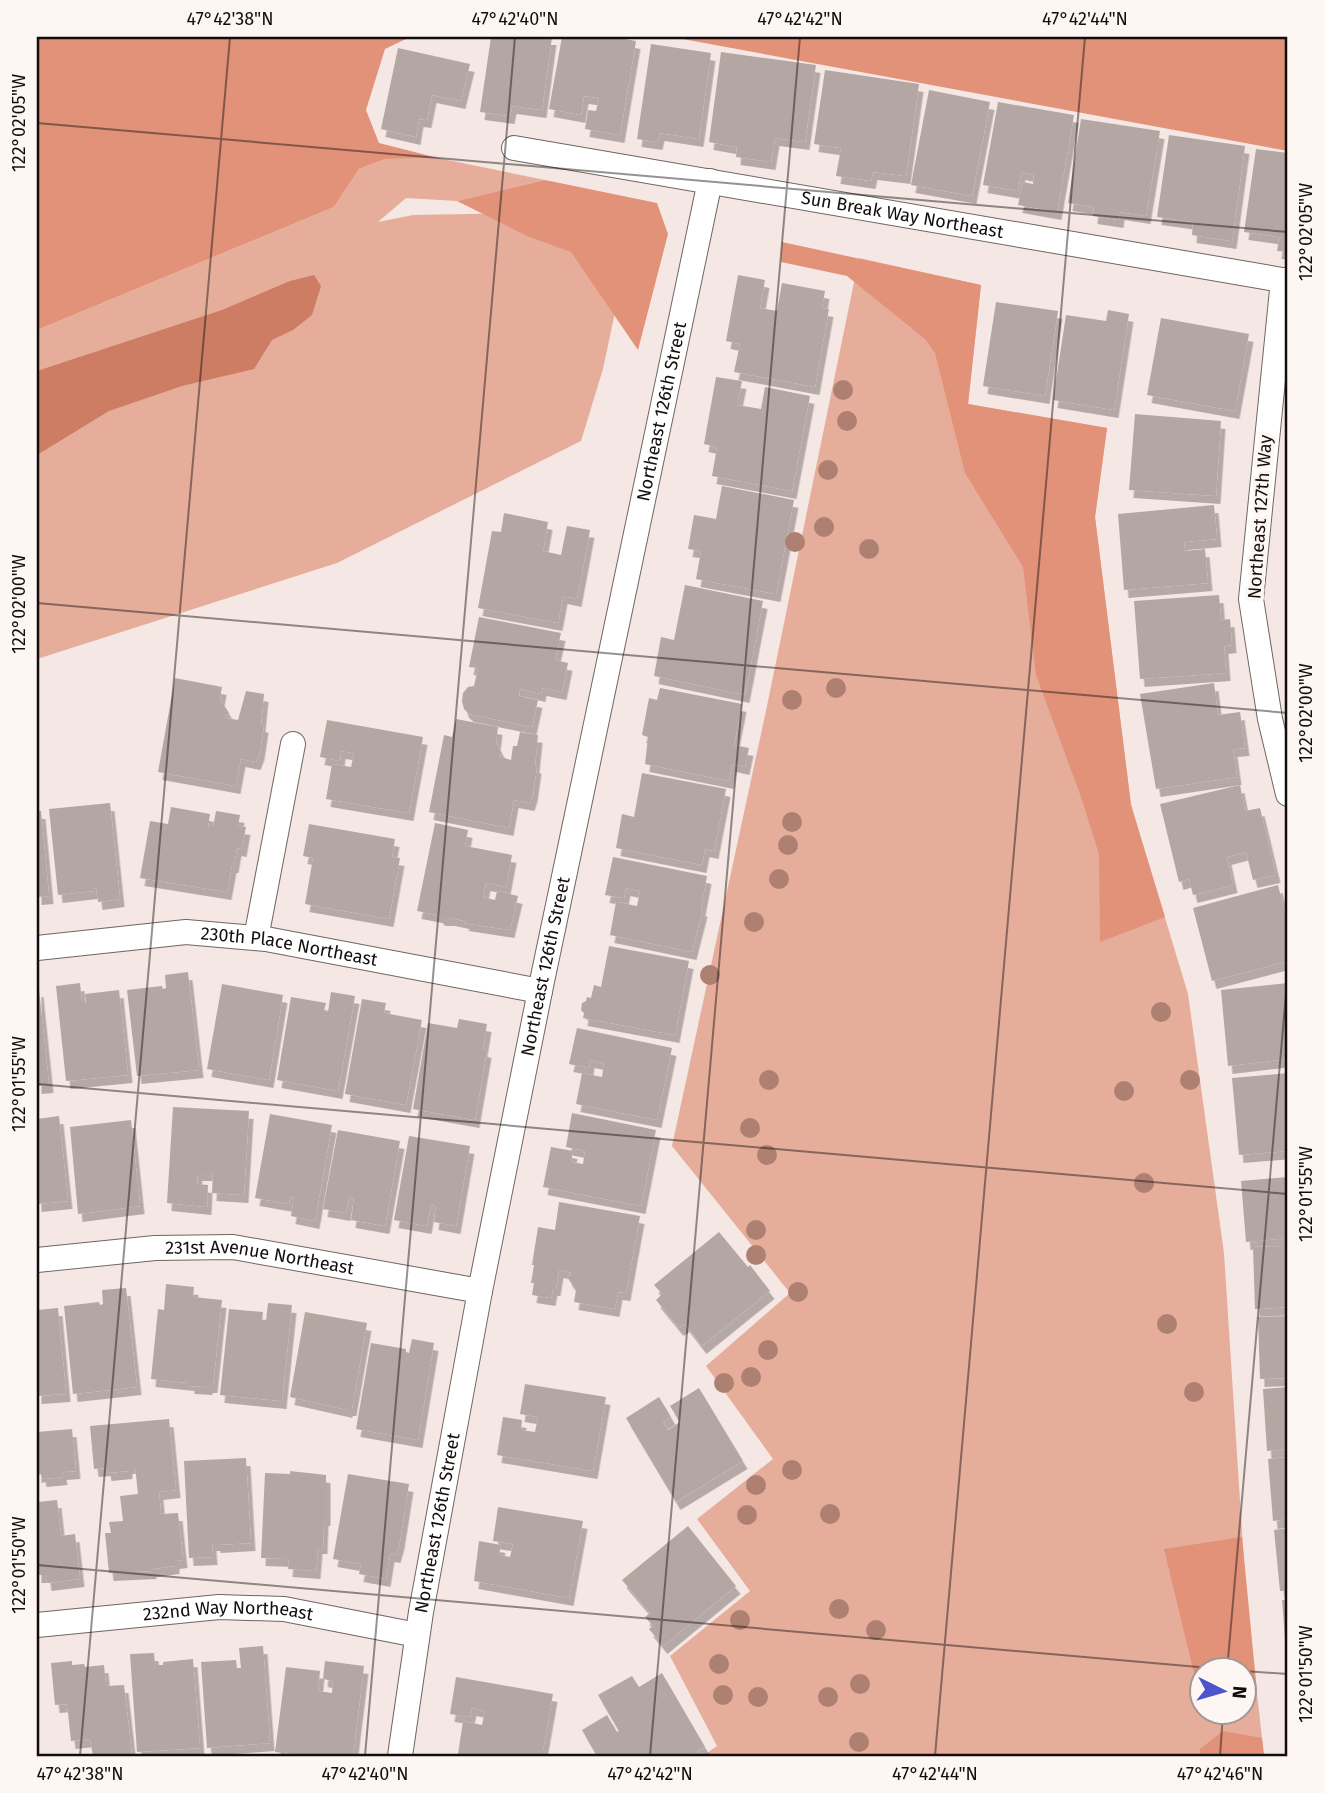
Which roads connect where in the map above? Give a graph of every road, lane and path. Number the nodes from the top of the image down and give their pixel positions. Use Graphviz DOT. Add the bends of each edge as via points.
graph roads {
  1 [pos="514,148"];
  2 [pos="710,181"];
  3 [pos="1285,281"];
  4 [pos="293,744"];
  5 [pos="1288,794"];
  6 [pos="256,938"];
  7 [pos="37,948"];
  8 [pos="540,991"];
  9 [pos="37,1260"];
  10 [pos="480,1291"];
  11 [pos="37,1625"];
  12 [pos="418,1635"];
  13 [pos="400,1756"];
  1 -- 2 [label="street, Sun Break Way Northeast"];
  2 -- 3 [label="street, Sun Break Way Northeast"];
  2 -- 8 [label="street, Northeast 126th Street"];
  3 -- 5 [label="street, Northeast 127th Way" via="1251,599 1270,719"];
  4 -- 6 [label="street"];
  6 -- 7 [label="street, 230th Place Northeast" via="186,932"];
  6 -- 8 [label="street, 230th Place Northeast"];
  8 -- 10 [label="street, Northeast 126th Street"];
  9 -- 10 [label="street, 231st Avenue Northeast" via="155,1248 233,1247"];
  10 -- 12 [label="street, Northeast 126th Street"];
  11 -- 12 [label="street, 232nd Way Northeast" via="219,1607 284,1609"];
  12 -- 13 [label="street, Northeast 126th Street"];
}
